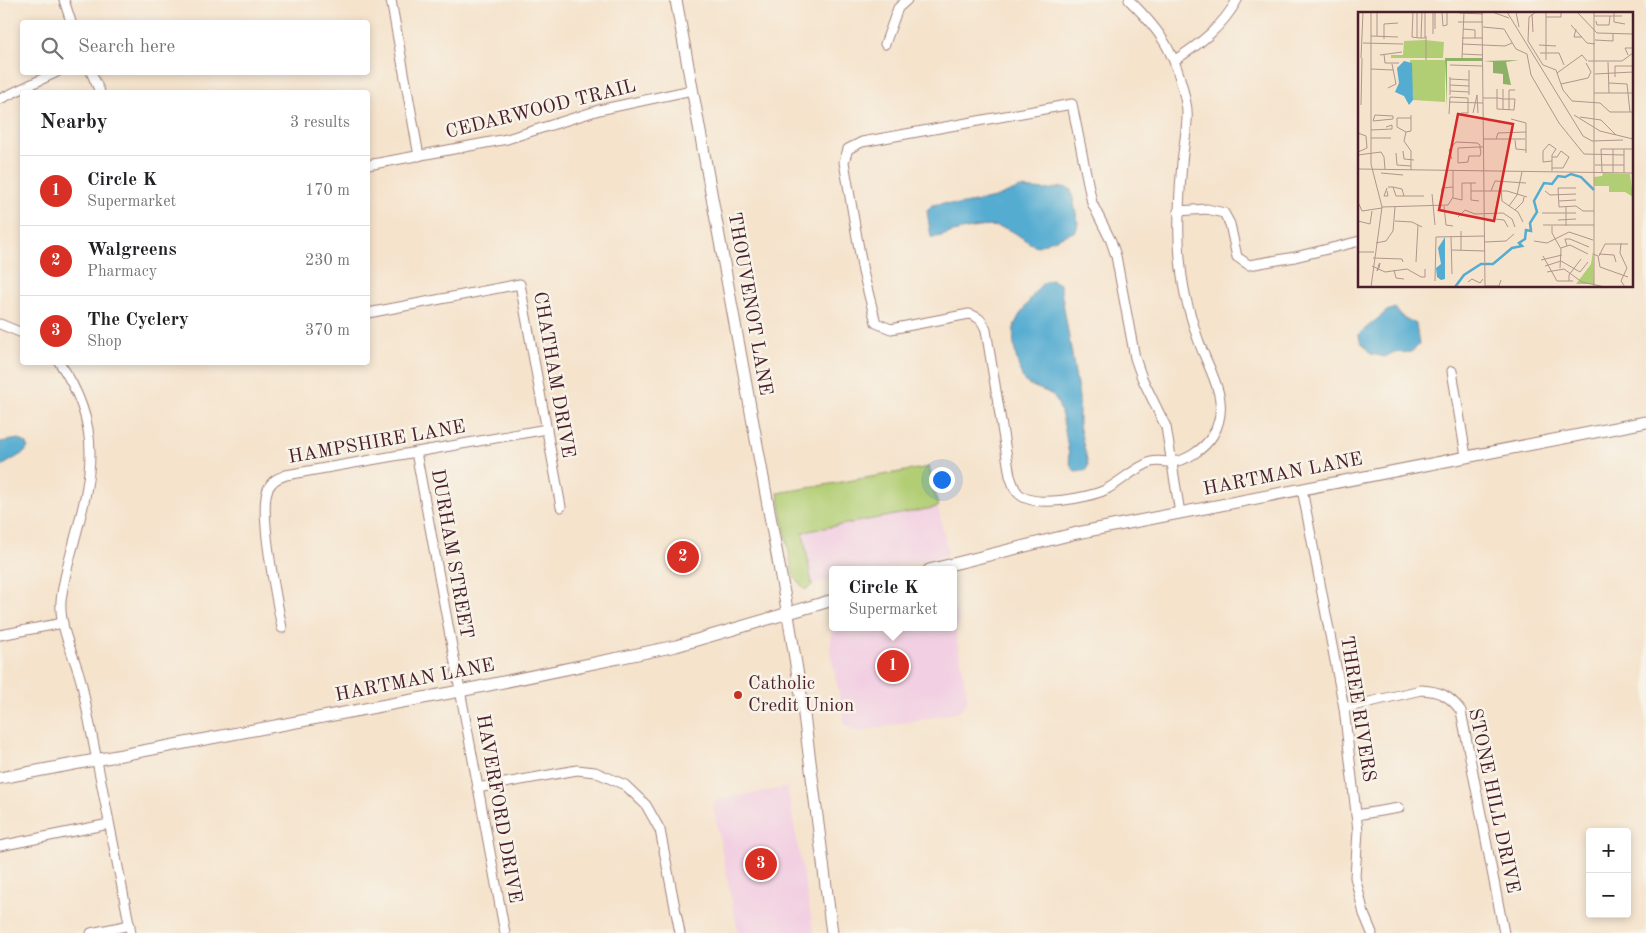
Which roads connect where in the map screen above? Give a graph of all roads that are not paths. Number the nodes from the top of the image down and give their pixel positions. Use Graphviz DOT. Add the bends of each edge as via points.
graph roads {
  1 [pos="64,0"];
  2 [pos="391,0"];
  3 [pos="676,0"];
  4 [pos="907,0"];
  5 [pos="1129,0"];
  6 [pos="1238,0"];
  7 [pos="70,20"];
  8 [pos="885,44"];
  9 [pos="1176,60"];
  10 [pos="50,75"];
  11 [pos="92,75"];
  12 [pos="99,90"];
  13 [pos="692,90"];
  14 [pos="0,98"];
  15 [pos="419,156"];
  16 [pos="370,165"];
  17 [pos="1178,211"];
  18 [pos="1358,241"];
  19 [pos="370,313"];
  20 [pos="0,324"];
  21 [pos="20,332"];
  22 [pos="61,365"];
  23 [pos="1452,372"];
  24 [pos="1646,422"];
  25 [pos="547,429"];
  26 [pos="416,452"];
  27 [pos="1466,456"];
  28 [pos="1171,462"];
  29 [pos="1302,489"];
  30 [pos="561,507"];
  31 [pos="1180,513"];
  32 [pos="945,566"];
  33 [pos="829,601"];
  34 [pos="788,615"];
  35 [pos="63,623"];
  36 [pos="282,628"];
  37 [pos="0,635"];
  38 [pos="460,691"];
  39 [pos="1344,708"];
  40 [pos="96,760"];
  41 [pos="0,778"];
  42 [pos="478,788"];
  43 [pos="1399,808"];
  44 [pos="1356,815"];
  45 [pos="109,824"];
  46 [pos="0,846"];
  47 [pos="130,929"];
  48 [pos="91,933"];
  49 [pos="504,933"];
  50 [pos="680,933"];
  51 [pos="832,933"];
  52 [pos="1372,933"];
  53 [pos="1504,933"];
  1 -- 7 [label="street"];
  2 -- 15 [label="street"];
  3 -- 13 [label="street, THOUVENOT LANE"];
  4 -- 8 [label="street" via="898,8"];
  5 -- 9 [label="street" via="1154,25"];
  6 -- 9 [label="street" via="1229,16 1197,46"];
  9 -- 17 [label="street" via="1187,106"];
  10 -- 14 [label="street"];
  11 -- 12 [label="street"];
  13 -- 15 [label="street, CEDARWOOD TRAIL" via="599,110 507,139"];
  13 -- 34 [label="street, THOUVENOT LANE"];
  15 -- 16 [label="street, CEDARWOOD TRAIL"];
  17 -- 18 [label="street" via="1207,209 1224,213 1230,224 1237,257 1249,265"];
  17 -- 28 [label="street" via="1178,255 1186,299 1200,343 1219,386 1220,412 1213,435 1199,451"];
  19 -- 25 [label="street, CHATHAM DRIVE" via="520,284"];
  20 -- 21 [label="street"];
  22 -- 35 [label="street" via="80,398 91,455 84,503 64,582"];
  23 -- 27 [label="street"];
  24 -- 27 [label="street, HARTMAN LANE"];
  25 -- 26 [label="street, HAMPSHIRE LANE"];
  25 -- 30 [label="street, CHATHAM DRIVE"];
  26 -- 36 [label="street, HAMPSHIRE LANE" via="273,480 267,490 268,541"];
  26 -- 38 [label="street, DURHAM STREET"];
  27 -- 29 [label="street, HARTMAN LANE"];
  28 -- 28 [label="street" via="1166,426 1135,358 1116,256 1092,203 1072,104 875,139 848,149 844,162 873,318 882,327 890,329 969,314 978,316 986,330 1010,476 1018,493 1025,498 1076,499 1105,490 1149,463"];
  28 -- 31 [label="street"];
  29 -- 31 [label="street, HARTMAN LANE"];
  29 -- 39 [label="street, THREE RIVERS"];
  31 -- 32 [label="street, HARTMAN LANE" via="1034,543"];
  33 -- 34 [label="street, HARTMAN LANE"];
  34 -- 38 [label="street, HARTMAN LANE" via="676,646"];
  34 -- 51 [label="street, THOUVENOT LANE"];
  35 -- 37 [label="street"];
  35 -- 40 [label="street" via="82,683"];
  38 -- 40 [label="street, HARTMAN LANE"];
  38 -- 42 [label="street, HAVERFORD DRIVE"];
  39 -- 44 [label="street, THREE RIVERS"];
  39 -- 53 [label="street, STONE HILL DRIVE" via="1421,690 1442,693 1452,699 1461,711"];
  40 -- 41 [label="street, HARTMAN LANE"];
  40 -- 45 [label="street"];
  42 -- 49 [label="street, HAVERFORD DRIVE"];
  42 -- 50 [label="street" via="577,770 595,772 625,785 646,805 660,830"];
  43 -- 44 [label="street"];
  44 -- 52 [label="street, THREE RIVERS" via="1355,878"];
  45 -- 46 [label="street"];
  45 -- 47 [label="street"];
  47 -- 48 [label="street"];
}
